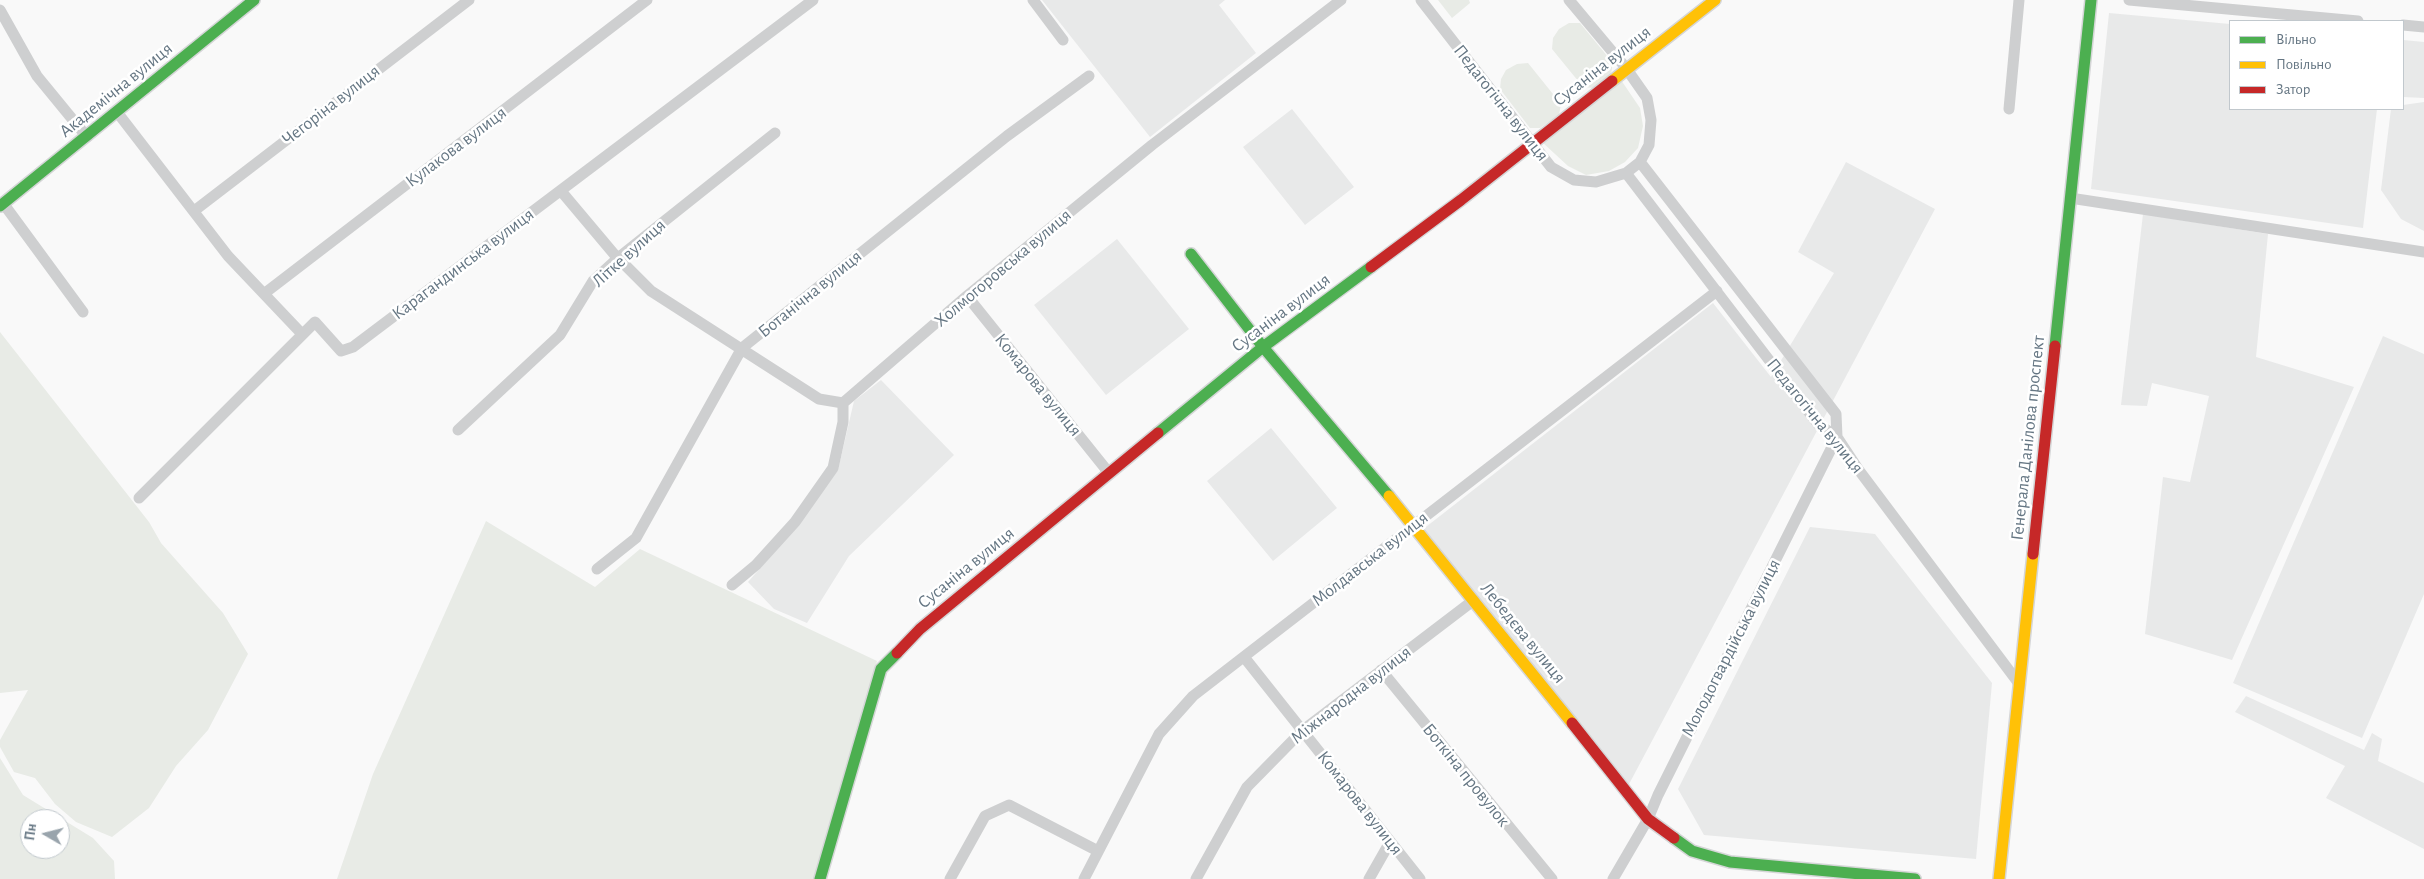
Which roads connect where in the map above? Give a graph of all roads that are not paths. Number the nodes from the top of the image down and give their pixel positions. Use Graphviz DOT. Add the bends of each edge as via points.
graph roads {
  1 [pos="254,0"];
  2 [pos="469,0"];
  3 [pos="647,0"];
  4 [pos="813,0"];
  5 [pos="1033,0"];
  6 [pos="1341,0"];
  7 [pos="1421,0"];
  8 [pos="1570,0"];
  9 [pos="1715,0"];
  10 [pos="2019,0"];
  11 [pos="2091,0"];
  12 [pos="2130,0"];
  13 [pos="2215,4"];
  14 [pos="0,10"];
  15 [pos="2350,20"];
  16 [pos="2404,26"];
  17 [pos="2424,28"];
  18 [pos="1063,40"];
  19 [pos="1626,68"];
  20 [pos="1089,76"];
  21 [pos="2009,109"];
  22 [pos="117,112"];
  23 [pos="775,133"];
  24 [pos="87,137"];
  25 [pos="1532,142"];
  26 [pos="1640,162"];
  27 [pos="1626,173"];
  28 [pos="562,191"];
  29 [pos="2070,198"];
  30 [pos="1,205"];
  31 [pos="194,211"];
  32 [pos="2424,252"];
  33 [pos="1191,254"];
  34 [pos="618,258"];
  35 [pos="1717,290"];
  36 [pos="265,293"];
  37 [pos="968,296"];
  38 [pos="83,312"];
  39 [pos="302,334"];
  40 [pos="742,348"];
  41 [pos="1263,348"];
  42 [pos="843,403"];
  43 [pos="1836,414"];
  44 [pos="458,430"];
  45 [pos="1837,437"];
  46 [pos="1110,474"];
  47 [pos="139,498"];
  48 [pos="1414,526"];
  49 [pos="596,569"];
  50 [pos="732,585"];
  51 [pos="1474,600"];
  52 [pos="1244,656"];
  53 [pos="1381,670"];
  54 [pos="2020,685"];
  55 [pos="1302,731"];
  56 [pos="1648,819"];
  57 [pos="1390,842"];
  58 [pos="1098,851"];
  59 [pos="820,879"];
  60 [pos="950,879"];
  61 [pos="1084,879"];
  62 [pos="1196,879"];
  63 [pos="1369,879"];
  64 [pos="1420,879"];
  65 [pos="1552,879"];
  66 [pos="1613,879"];
  67 [pos="1915,879"];
  68 [pos="1999,879"];
  1 -- 22 [label="street, Академічна вулиця"];
  2 -- 31 [label="street, Чегоріна вулиця"];
  3 -- 36 [label="street, Кулакова вулиця"];
  4 -- 28 [label="street, Карагандинська вулиця"];
  5 -- 18 [label="street"];
  6 -- 37 [label="street, Холмогоровська вулиця" via="1152,145"];
  7 -- 25 [label="street, Педагогічна вулиця"];
  8 -- 19 [label="street, Педагогічна вулиця"];
  9 -- 19 [label="street, Сусаніна вулиця"];
  10 -- 21 [label="street"];
  11 -- 29 [label="street, Генерала Данілова проспект"];
  12 -- 13 [label="street"];
  13 -- 15 [label="street"];
  14 -- 24 [label="street" via="37,76"];
  16 -- 17 [label="street"];
  19 -- 25 [label="street, Сусаніна вулиця"];
  19 -- 26 [label="street, Педагогічна вулиця" via="1647,98 1651,120 1649,145"];
  20 -- 40 [label="street, Ботанічна вулиця" via="1007,136"];
  22 -- 24 [label="street, Академічна вулиця"];
  22 -- 31 [label="street"];
  23 -- 34 [label="street, Літке вулиця"];
  24 -- 30 [label="street, Академічна вулиця"];
  25 -- 27 [label="street, Педагогічна вулиця" via="1551,167 1574,180 1596,182"];
  25 -- 41 [label="street, Сусаніна вулиця" via="1461,200"];
  26 -- 27 [label="street, Педагогічна вулиця"];
  26 -- 43 [label="street, Педагогічна вулиця"];
  27 -- 35 [label="street, Педагогічна вулиця"];
  28 -- 34 [label="street"];
  28 -- 39 [label="street, Карагандинська вулиця" via="353,348 342,351 315,322"];
  29 -- 32 [label="street"];
  29 -- 54 [label="street, Генерала Данілова проспект"];
  30 -- 38 [label="street"];
  31 -- 36 [label="street" via="228,256"];
  33 -- 41 [label="street, Лебедєва вулиця"];
  34 -- 40 [label="street" via="652,292"];
  34 -- 44 [label="street, Літке вулиця" via="593,281 560,335"];
  35 -- 45 [label="street, Педагогічна вулиця" via="1818,424"];
  35 -- 48 [label="street, Молдавська вулиця"];
  36 -- 39 [label="street"];
  37 -- 42 [label="street, Холмогоровська вулиця"];
  37 -- 46 [label="street, Комарова вулиця"];
  39 -- 47 [label="street, Карагандинська вулиця"];
  40 -- 42 [label="street" via="819,399"];
  40 -- 49 [label="street, Ботанічна вулиця" via="636,538"];
  41 -- 46 [label="street, Сусаніна вулиця"];
  41 -- 48 [label="street, Лебедєва вулиця"];
  42 -- 50 [label="street" via="843,422 833,468 795,522 756,565"];
  43 -- 45 [label="street, Молодогвардійська вулиця"];
  45 -- 54 [label="street, Педагогічна вулиця"];
  45 -- 56 [label="street, Молодогвардійська вулиця"];
  46 -- 59 [label="street, Сусаніна вулиця" via="920,629 880,669"];
  48 -- 51 [label="street, Лебедєва вулиця"];
  48 -- 52 [label="street, Молдавська вулиця"];
  51 -- 53 [label="street, Міжнародна вулиця"];
  51 -- 56 [label="street, Лебедєва вулиця"];
  52 -- 55 [label="street, Комарова вулиця"];
  52 -- 58 [label="street, Молдавська вулиця" via="1193,696 1159,734"];
  53 -- 55 [label="street, Міжнародна вулиця"];
  53 -- 65 [label="street, Боткіна провулок"];
  54 -- 68 [label="street, Генерала Данілова проспект"];
  55 -- 57 [label="street, Комарова вулиця"];
  55 -- 62 [label="street, Міжнародна вулиця" via="1247,787"];
  56 -- 66 [label="street, Молодогвардійська вулиця"];
  56 -- 67 [label="street, Лебедєва вулиця" via="1692,851 1730,862"];
  57 -- 63 [label="street"];
  57 -- 64 [label="street, Комарова вулиця"];
  58 -- 60 [label="street" via="1009,805 985,816"];
  58 -- 61 [label="street, Молдавська вулиця"];
}
